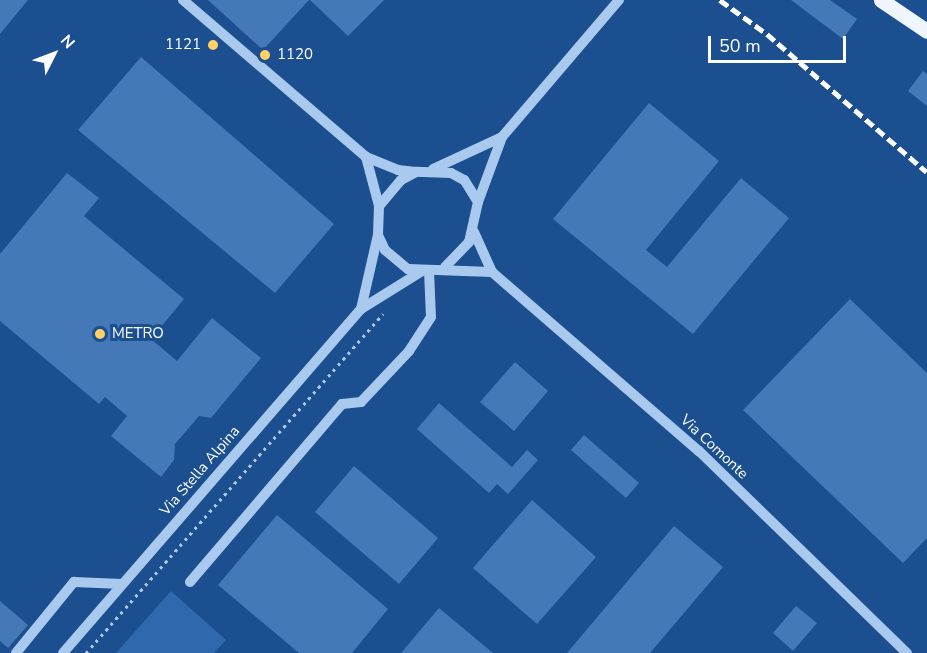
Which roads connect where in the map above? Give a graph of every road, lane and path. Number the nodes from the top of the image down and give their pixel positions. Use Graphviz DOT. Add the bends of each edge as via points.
graph roads {
  1 [pos="183,0"];
  2 [pos="619,0"];
  3 [pos="881,0"];
  4 [pos="927,31"];
  5 [pos="502,137"];
  6 [pos="366,157"];
  7 [pos="432,170"];
  8 [pos="416,172"];
  9 [pos="478,202"];
  10 [pos="380,206"];
  11 [pos="474,232"];
  12 [pos="378,235"];
  13 [pos="445,267"];
  14 [pos="425,271"];
  15 [pos="492,272"];
  16 [pos="361,309"];
  17 [pos="386,310"];
  18 [pos="190,582"];
  19 [pos="122,584"];
  20 [pos="16,653"];
  21 [pos="63,653"];
  22 [pos="86,653"];
  23 [pos="907,653"];
  1 -- 6 [label="street"];
  2 -- 5 [label="street"];
  3 -- 4 [label="main road"];
  5 -- 7 [label="street"];
  5 -- 9 [label="street"];
  6 -- 8 [label="street" via="398,170"];
  6 -- 10 [label="street"];
  7 -- 8 [label="street"];
  7 -- 9 [label="street" via="464,180"];
  8 -- 10 [label="street" via="401,180"];
  9 -- 11 [label="street"];
  10 -- 12 [label="street"];
  11 -- 13 [label="street" via="461,254"];
  11 -- 15 [label="street"];
  12 -- 14 [label="street" via="397,264"];
  12 -- 16 [label="street, Via Stella Alpina"];
  13 -- 14 [label="street"];
  13 -- 15 [label="street"];
  14 -- 16 [label="street, Via Stella Alpina"];
  14 -- 18 [label="street" via="431,317 409,351 362,402 342,404"];
  15 -- 23 [label="street, Via Comonte" via="699,452"];
  16 -- 19 [label="street, Via Stella Alpina"];
  17 -- 22 [label="path"];
  19 -- 20 [label="street" via="74,582"];
  19 -- 21 [label="street, Via Stella Alpina"];
}
